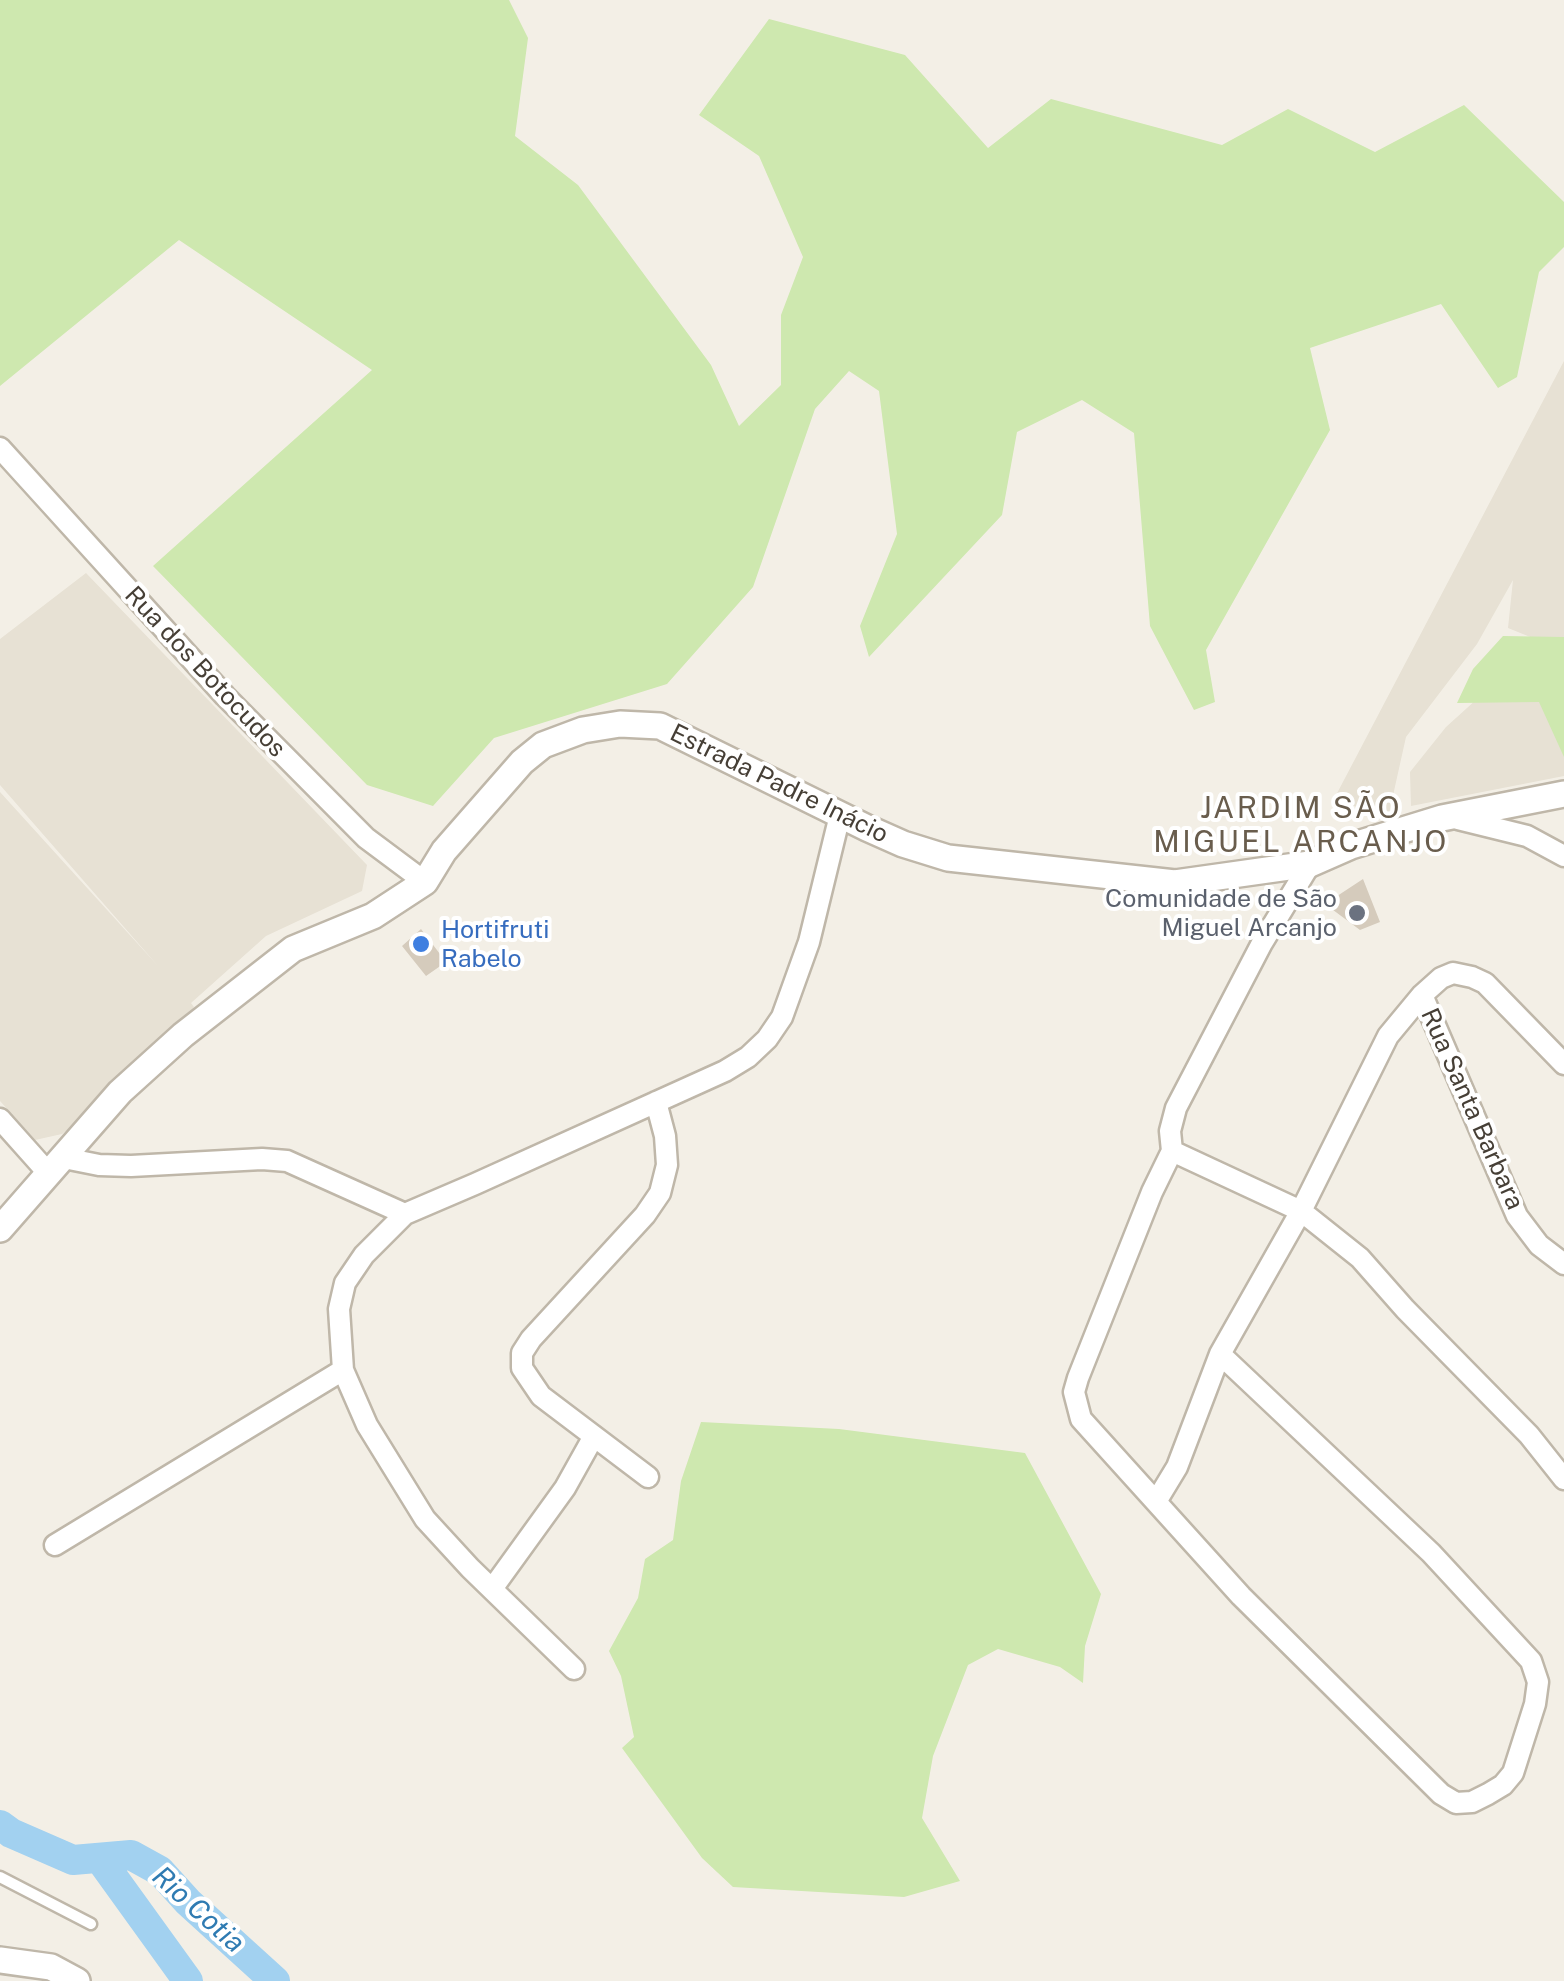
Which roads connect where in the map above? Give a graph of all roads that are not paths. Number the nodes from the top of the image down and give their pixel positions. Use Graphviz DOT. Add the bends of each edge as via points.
graph roads {
  1 [pos="0,448"];
  2 [pos="1564,794"];
  3 [pos="840,816"];
  4 [pos="1442,818"];
  5 [pos="1564,856"];
  6 [pos="1310,864"];
  7 [pos="425,882"];
  8 [pos="1422,995"];
  9 [pos="1564,1064"];
  10 [pos="656,1102"];
  11 [pos="0,1120"];
  12 [pos="1172,1151"];
  13 [pos="57,1167"];
  14 [pos="1301,1211"];
  15 [pos="406,1214"];
  16 [pos="0,1229"];
  17 [pos="1564,1264"];
  18 [pos="1220,1354"];
  19 [pos="343,1370"];
  20 [pos="594,1436"];
  21 [pos="648,1477"];
  22 [pos="1564,1480"];
  23 [pos="1157,1500"];
  24 [pos="56,1545"];
  25 [pos="492,1588"];
  26 [pos="574,1669"];
  27 [pos="0,1877"];
  28 [pos="91,1924"];
  29 [pos="0,1960"];
  30 [pos="76,1981"];
  1 -- 7 [label="street, Rua dos Botocudos" via="224,696 366,838"];
  2 -- 4 [label="street, Estrada Padre Inácio"];
  3 -- 6 [label="street, Estrada Padre Inácio" via="948,858 1108,878 1174,883"];
  3 -- 7 [label="street, Estrada Padre Inácio" via="660,726 582,730 543,745 492,796"];
  3 -- 10 [label="street" via="809,942 782,1017 748,1058"];
  4 -- 5 [label="street" via="1527,836"];
  4 -- 6 [label="street, Estrada Padre Inácio"];
  6 -- 12 [label="street" via="1176,1108"];
  7 -- 13 [label="street, Estrada Padre Inácio" via="373,916 293,950 255,977 120,1092"];
  8 -- 9 [label="street" via="1453,974 1485,983"];
  8 -- 14 [label="street" via="1388,1036"];
  8 -- 17 [label="street, Rua Santa Barbara" via="1518,1216"];
  10 -- 15 [label="street"];
  10 -- 20 [label="street" via="667,1165 660,1193 522,1354 530,1384"];
  11 -- 13 [label="street"];
  12 -- 14 [label="street"];
  12 -- 23 [label="street" via="1074,1392 1091,1434"];
  13 -- 15 [label="street" via="287,1161"];
  13 -- 16 [label="street, Estrada Padre Inácio"];
  14 -- 18 [label="street"];
  14 -- 22 [label="street" via="1360,1258 1529,1434"];
  15 -- 19 [label="street" via="345,1283 339,1308"];
  18 -- 23 [label="street"];
  18 -- 23 [label="street" via="1431,1553 1531,1661 1538,1682 1535,1704 1503,1786 1472,1802 1441,1794 1241,1596"];
  19 -- 24 [label="street"];
  19 -- 25 [label="street" via="367,1425 425,1519"];
  20 -- 21 [label="street"];
  20 -- 25 [label="street"];
  25 -- 26 [label="street"];
  27 -- 28 [label="lane"];
  29 -- 30 [label="street" via="50,1967"];
}
